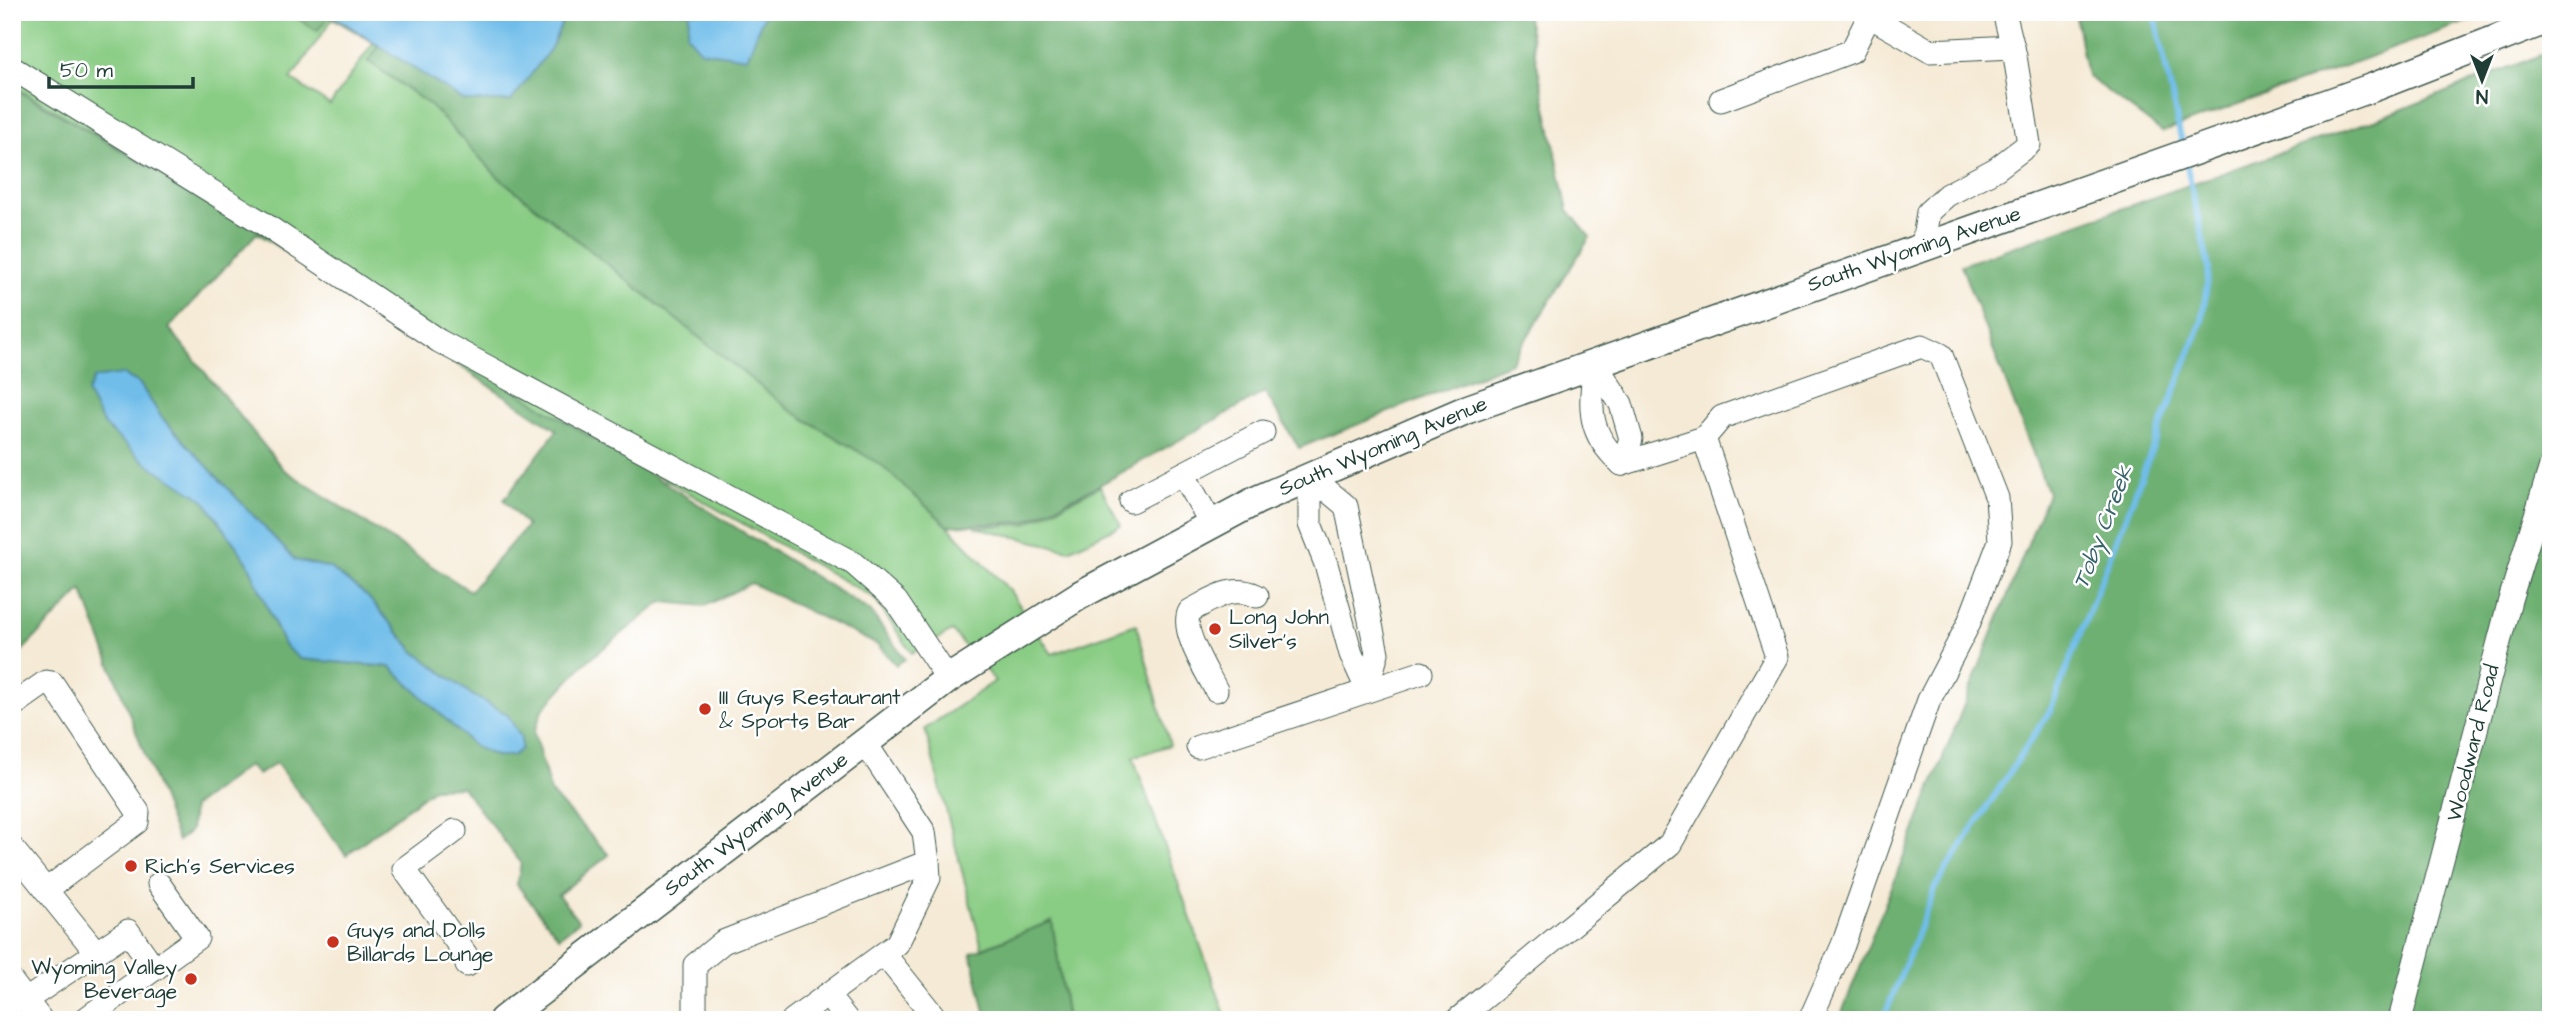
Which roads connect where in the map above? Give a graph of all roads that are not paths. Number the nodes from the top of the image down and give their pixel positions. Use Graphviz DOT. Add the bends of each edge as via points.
graph roads {
  1 [pos="2004,12"];
  2 [pos="1871,15"];
  3 [pos="2551,18"];
  4 [pos="2013,47"];
  5 [pos="12,68"];
  6 [pos="1721,100"];
  7 [pos="1923,246"];
  8 [pos="1595,363"];
  9 [pos="1263,432"];
  10 [pos="1704,438"];
  11 [pos="2551,467"];
  12 [pos="1183,474"];
  13 [pos="1310,476"];
  14 [pos="1131,501"];
  15 [pos="1211,523"];
  16 [pos="1257,596"];
  17 [pos="1421,673"];
  18 [pos="948,679"];
  19 [pos="1216,690"];
  20 [pos="1367,690"];
  21 [pos="12,706"];
  22 [pos="864,741"];
  23 [pos="1198,747"];
  24 [pos="456,831"];
  25 [pos="12,849"];
  26 [pos="928,862"];
  27 [pos="159,884"];
  28 [pos="46,890"];
  29 [pos="96,952"];
  30 [pos="884,954"];
  31 [pos="467,965"];
  32 [pos="155,969"];
  33 [pos="19,991"];
  34 [pos="827,995"];
  35 [pos="41,1020"];
  36 [pos="84,1020"];
  37 [pos="503,1020"];
  38 [pos="695,1020"];
  39 [pos="793,1020"];
  40 [pos="847,1020"];
  41 [pos="937,1020"];
  42 [pos="1457,1020"];
  43 [pos="1810,1020"];
  44 [pos="2400,1020"];
  1 -- 4 [label="street"];
  2 -- 4 [label="street" via="1930,51"];
  2 -- 6 [label="street" via="1852,51"];
  3 -- 7 [label="main road, South Wyoming Avenue" via="2374,87"];
  4 -- 7 [label="street" via="2029,144 1927,212"];
  5 -- 18 [label="street" via="261,222 439,341 853,563 896,601"];
  7 -- 8 [label="main road, South Wyoming Avenue"];
  8 -- 10 [label="street" via="1621,404 1631,439 1622,464"];
  8 -- 13 [label="main road, South Wyoming Avenue" via="1444,418"];
  9 -- 12 [label="street"];
  10 -- 42 [label="street" via="1777,657 1670,844"];
  10 -- 43 [label="street" via="1722,418 1922,346 1941,355 1997,498 1997,556 1929,700 1843,945"];
  11 -- 44 [label="street, Woodward Road" via="2510,600"];
  12 -- 14 [label="street"];
  12 -- 15 [label="street"];
  13 -- 15 [label="main road, South Wyoming Avenue"];
  13 -- 20 [label="street" via="1310,524"];
  13 -- 20 [label="street" via="1346,506 1377,653"];
  15 -- 18 [label="main road, South Wyoming Avenue" via="1080,595"];
  16 -- 19 [label="street" via="1230,590 1186,617 1186,628"];
  17 -- 20 [label="street"];
  18 -- 22 [label="main road, South Wyoming Avenue"];
  20 -- 23 [label="street"];
  21 -- 28 [label="street" via="46,682 52,683 138,812 137,822"];
  22 -- 26 [label="street" via="924,832"];
  22 -- 37 [label="main road, South Wyoming Avenue"];
  24 -- 31 [label="street" via="404,869 466,955"];
  25 -- 28 [label="street"];
  26 -- 30 [label="street" via="929,878 897,944"];
  26 -- 38 [label="street" via="723,942 695,965"];
  27 -- 32 [label="street" via="206,939"];
  28 -- 29 [label="street"];
  29 -- 32 [label="street" via="128,931"];
  29 -- 33 [label="street"];
  30 -- 34 [label="street"];
  30 -- 41 [label="street"];
  32 -- 36 [label="street"];
  33 -- 35 [label="street"];
  34 -- 39 [label="street"];
  34 -- 40 [label="street"];
}
